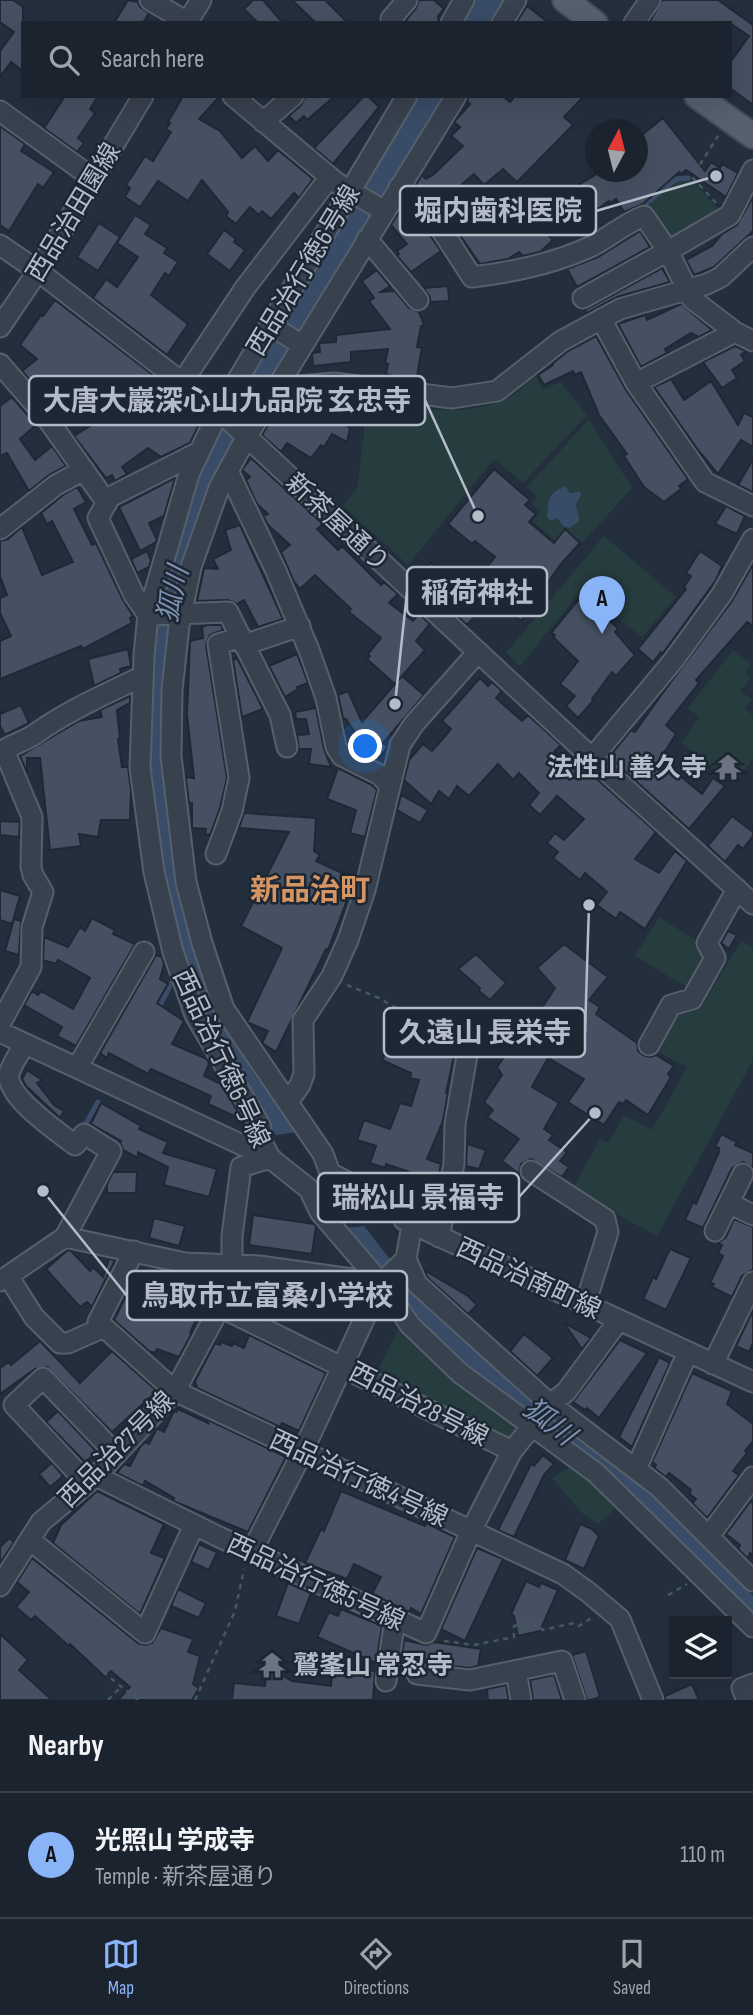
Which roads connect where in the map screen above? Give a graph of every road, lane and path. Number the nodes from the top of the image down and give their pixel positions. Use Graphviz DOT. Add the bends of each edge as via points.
graph roads {
  1 [pos="149,0"];
  2 [pos="201,0"];
  3 [pos="407,0"];
  4 [pos="464,0"];
  5 [pos="516,0"];
  6 [pos="565,0"];
  7 [pos="650,0"];
  8 [pos="391,19"];
  9 [pos="185,21"];
  10 [pos="188,21"];
  11 [pos="452,21"];
  12 [pos="503,21"];
  13 [pos="592,21"];
  14 [pos="635,21"];
  15 [pos="142,98"];
  16 [pos="235,98"];
  17 [pos="291,98"];
  18 [pos="406,98"];
  19 [pos="455,98"];
  20 [pos="700,98"];
  21 [pos="0,111"];
  22 [pos="729,119"];
  23 [pos="263,122"];
  24 [pos="753,136"];
  25 [pos="753,170"];
  26 [pos="330,177"];
  27 [pos="94,179"];
  28 [pos="399,187"];
  29 [pos="352,194"];
  30 [pos="382,210"];
  31 [pos="729,216"];
  32 [pos="367,239"];
  33 [pos="0,245"];
  34 [pos="753,247"];
  35 [pos="668,251"];
  36 [pos="38,271"];
  37 [pos="687,290"];
  38 [pos="583,298"];
  39 [pos="418,300"];
  40 [pos="601,319"];
  41 [pos="270,325"];
  42 [pos="0,327"];
  43 [pos="735,332"];
  44 [pos="753,341"];
  45 [pos="302,345"];
  46 [pos="0,365"];
  47 [pos="636,383"];
  48 [pos="181,384"];
  49 [pos="276,388"];
  50 [pos="219,411"];
  51 [pos="247,436"];
  52 [pos="199,452"];
  53 [pos="84,470"];
  54 [pos="228,471"];
  55 [pos="107,503"];
  56 [pos="753,506"];
  57 [pos="0,529"];
  58 [pos="753,539"];
  59 [pos="179,614"];
  60 [pos="152,615"];
  61 [pos="300,626"];
  62 [pos="243,641"];
  63 [pos="478,652"];
  64 [pos="143,676"];
  65 [pos="287,747"];
  66 [pos="592,758"];
  67 [pos="390,786"];
  68 [pos="216,853"];
  69 [pos="737,889"];
  70 [pos="753,904"];
  71 [pos="144,952"];
  72 [pos="332,976"];
  73 [pos="0,1024"];
  74 [pos="0,1032"];
  75 [pos="24,1044"];
  76 [pos="469,1044"];
  77 [pos="649,1045"];
  78 [pos="77,1069"];
  79 [pos="288,1102"];
  80 [pos="270,1158"];
  81 [pos="531,1171"];
  82 [pos="743,1174"];
  83 [pos="729,1203"];
  84 [pos="753,1215"];
  85 [pos="412,1225"];
  86 [pos="715,1231"];
  87 [pos="65,1237"];
  88 [pos="439,1237"];
  89 [pos="134,1251"];
  90 [pos="402,1262"];
  91 [pos="232,1265"];
  92 [pos="4,1279"];
  93 [pos="382,1281"];
  94 [pos="753,1282"];
  95 [pos="585,1305"];
  96 [pos="220,1307"];
  97 [pos="620,1320"];
  98 [pos="104,1327"];
  99 [pos="688,1352"];
  100 [pos="713,1364"];
  101 [pos="342,1366"];
  102 [pos="753,1382"];
  103 [pos="175,1391"];
  104 [pos="550,1404"];
  105 [pos="531,1427"];
  106 [pos="303,1451"];
  107 [pos="512,1451"];
  108 [pos="116,1454"];
  109 [pos="636,1469"];
  110 [pos="753,1477"];
  111 [pos="92,1479"];
  112 [pos="194,1525"];
  113 [pos="471,1531"];
  114 [pos="709,1536"];
  115 [pos="30,1540"];
  116 [pos="252,1551"];
  117 [pos="753,1581"];
  118 [pos="0,1586"];
  119 [pos="607,1608"];
  120 [pos="395,1618"];
  121 [pos="753,1627"];
  122 [pos="426,1633"];
  123 [pos="516,1671"];
  124 [pos="103,1672"];
  125 [pos="417,1674"];
  126 [pos="386,1681"];
  127 [pos="753,1684"];
  128 [pos="121,1686"];
  129 [pos="108,1700"];
  130 [pos="138,1700"];
  131 [pos="195,1700"];
  132 [pos="521,1700"];
  133 [pos="575,1700"];
  134 [pos="652,1700"];
  135 [pos="747,1700"];
  1 -- 9 [label="street"];
  2 -- 10 [label="street"];
  3 -- 8 [label="street"];
  4 -- 11 [label="street"];
  5 -- 12 [label="street"];
  6 -- 13 [label="main road"];
  7 -- 14 [label="street"];
  15 -- 27 [label="street, 西品治田園線"];
  16 -- 23 [label="street"];
  17 -- 23 [label="street"];
  18 -- 29 [label="street, 西品治行徳6号線"];
  19 -- 28 [label="street"];
  20 -- 22 [label="main road"];
  21 -- 27 [label="street"];
  22 -- 24 [label="main road"];
  22 -- 31 [label="path" via="692,177"];
  23 -- 26 [label="street"];
  25 -- 31 [label="street"];
  26 -- 29 [label="street"];
  26 -- 48 [label="street" via="245,288"];
  27 -- 36 [label="street, 西品治田園線"];
  28 -- 30 [label="street"];
  28 -- 35 [label="street" via="441,229 472,277 517,271 565,257 644,216"];
  29 -- 30 [label="street"];
  29 -- 41 [label="street, 西品治行徳6号線"];
  30 -- 32 [label="street"];
  31 -- 35 [label="street"];
  32 -- 39 [label="street"];
  32 -- 45 [label="street"];
  33 -- 36 [label="street, 新茶屋通り"];
  34 -- 37 [label="street" via="721,276"];
  35 -- 37 [label="street"];
  35 -- 38 [label="street"];
  36 -- 42 [label="street, 西品治田園線"];
  36 -- 48 [label="street, 新茶屋通り"];
  37 -- 40 [label="street"];
  37 -- 43 [label="street"];
  40 -- 47 [label="street"];
  40 -- 49 [label="street" via="561,341 497,391 452,398 334,383"];
  41 -- 45 [label="street"];
  41 -- 50 [label="street, 西品治行徳6号線"];
  43 -- 44 [label="street"];
  43 -- 47 [label="street"];
  45 -- 49 [label="street"];
  46 -- 53 [label="street"];
  47 -- 56 [label="street" via="705,482"];
  48 -- 50 [label="street, 新茶屋通り"];
  49 -- 51 [label="street"];
  50 -- 51 [label="street, 新茶屋通り"];
  50 -- 52 [label="street, 西品治行徳6号線"];
  51 -- 54 [label="street"];
  51 -- 63 [label="street, 新茶屋通り"];
  52 -- 55 [label="street" via="110,497"];
  52 -- 60 [label="street, 西品治行徳6号線" via="189,474"];
  53 -- 55 [label="street"];
  53 -- 57 [label="street" via="56,485"];
  54 -- 59 [label="street" via="191,567"];
  54 -- 61 [label="street"];
  55 -- 60 [label="street" via="98,518 134,595"];
  58 -- 66 [label="street" via="722,594 673,661"];
  59 -- 60 [label="street"];
  59 -- 62 [label="street" via="228,612"];
  59 -- 79 [label="street" via="170,756 186,882 224,1009"];
  60 -- 64 [label="street, 西品治行徳6号線"];
  61 -- 62 [label="street"];
  61 -- 67 [label="street" via="326,698 336,747"];
  62 -- 65 [label="street" via="280,715"];
  62 -- 68 [label="street" via="218,644 239,778"];
  63 -- 66 [label="street, 新茶屋通り"];
  63 -- 67 [label="street" via="406,734"];
  64 -- 73 [label="street" via="4,750 32,817 31,867 43,892 32,927 31,967"];
  64 -- 80 [label="street, 西品治行徳6号線" via="140,768 154,872 173,952 195,1015 261,1127 261,1140"];
  66 -- 69 [label="street, 新茶屋通り"];
  67 -- 72 [label="street" via="365,890"];
  69 -- 70 [label="street, 新茶屋通り"];
  69 -- 77 [label="street" via="707,943 715,958 692,999 671,1005"];
  71 -- 78 [label="street"];
  72 -- 76 [label="path"];
  72 -- 79 [label="street" via="303,1020 304,1074"];
  74 -- 75 [label="street, 西品治南町線"];
  75 -- 78 [label="street, 西品治南町線"];
  75 -- 87 [label="street" via="9,1073 12,1087 41,1119 75,1144 84,1134 111,1151"];
  76 -- 88 [label="street"];
  78 -- 80 [label="street, 西品治南町線"];
  79 -- 85 [label="street" via="323,1154 330,1173 410,1215"];
  80 -- 85 [label="street, 西品治南町線"];
  80 -- 91 [label="street, 西品治27号線" via="241,1167"];
  80 -- 93 [label="street, 西品治行徳6号線" via="309,1189 320,1212"];
  81 -- 95 [label="street" via="605,1219 608,1233"];
  82 -- 83 [label="street"];
  83 -- 84 [label="street"];
  83 -- 86 [label="street"];
  85 -- 88 [label="street, 西品治南町線"];
  85 -- 90 [label="street"];
  87 -- 89 [label="street"];
  87 -- 92 [label="street"];
  88 -- 95 [label="street, 西品治南町線"];
  89 -- 91 [label="street" via="185,1263"];
  89 -- 98 [label="street" via="98,1322"];
  90 -- 93 [label="street"];
  90 -- 104 [label="street" via="417,1284"];
  91 -- 93 [label="street"];
  91 -- 96 [label="street, 西品治27号線"];
  92 -- 98 [label="street" via="60,1343"];
  93 -- 101 [label="street"];
  93 -- 105 [label="street, 西品治行徳6号線" via="410,1325 460,1373"];
  94 -- 100 [label="street"];
  95 -- 97 [label="street, 西品治南町線"];
  96 -- 101 [label="street, 西品治28号線"];
  96 -- 103 [label="street, 西品治27号線"];
  97 -- 99 [label="street, 西品治南町線"];
  97 -- 104 [label="street" via="566,1392"];
  98 -- 103 [label="street, 西品治行徳4号線"];
  99 -- 100 [label="street, 西品治南町線"];
  99 -- 109 [label="street"];
  100 -- 102 [label="street, 西品治南町線"];
  101 -- 106 [label="street"];
  101 -- 107 [label="street, 西品治28号線"];
  103 -- 106 [label="street, 西品治行徳4号線"];
  103 -- 108 [label="street, 西品治27号線"];
  104 -- 105 [label="street"];
  104 -- 109 [label="street"];
  105 -- 107 [label="street"];
  105 -- 121 [label="street, 西品治行徳6号線" via="596,1473"];
  106 -- 113 [label="street, 西品治行徳4号線"];
  106 -- 116 [label="street"];
  107 -- 113 [label="street, 西品治28号線"];
  108 -- 111 [label="street, 西品治27号線"];
  108 -- 111 [label="street, 西品治行徳5号線" via="43,1378 14,1405"];
  109 -- 114 [label="street"];
  110 -- 114 [label="street"];
  111 -- 112 [label="street, 西品治行徳5号線"];
  111 -- 115 [label="street, 西品治27号線" via="41,1522"];
  112 -- 115 [label="street" via="145,1633"];
  112 -- 116 [label="street, 西品治行徳5号線"];
  113 -- 119 [label="street, 西品治行徳4号線" via="563,1574"];
  113 -- 122 [label="street, 西品治28号線"];
  114 -- 117 [label="street"];
  115 -- 118 [label="street, 西品治27号線"];
  116 -- 120 [label="street, 西品治行徳5号線"];
  116 -- 131 [label="path" via="246,1555 235,1611"];
  119 -- 122 [label="path, 西品治行徳5号線" via="579,1626 574,1623 543,1630 533,1623 514,1626 514,1637 474,1645 430,1639"];
  119 -- 134 [label="street, 西品治行徳4号線" via="620,1619"];
  120 -- 122 [label="street, 西品治行徳5号線"];
  120 -- 126 [label="street"];
  123 -- 125 [label="street" via="470,1680"];
  123 -- 132 [label="street"];
  123 -- 133 [label="street" via="562,1661"];
  124 -- 128 [label="path"];
  127 -- 135 [label="street" via="742,1688"];
  128 -- 129 [label="path"];
  128 -- 130 [label="path"];
}
